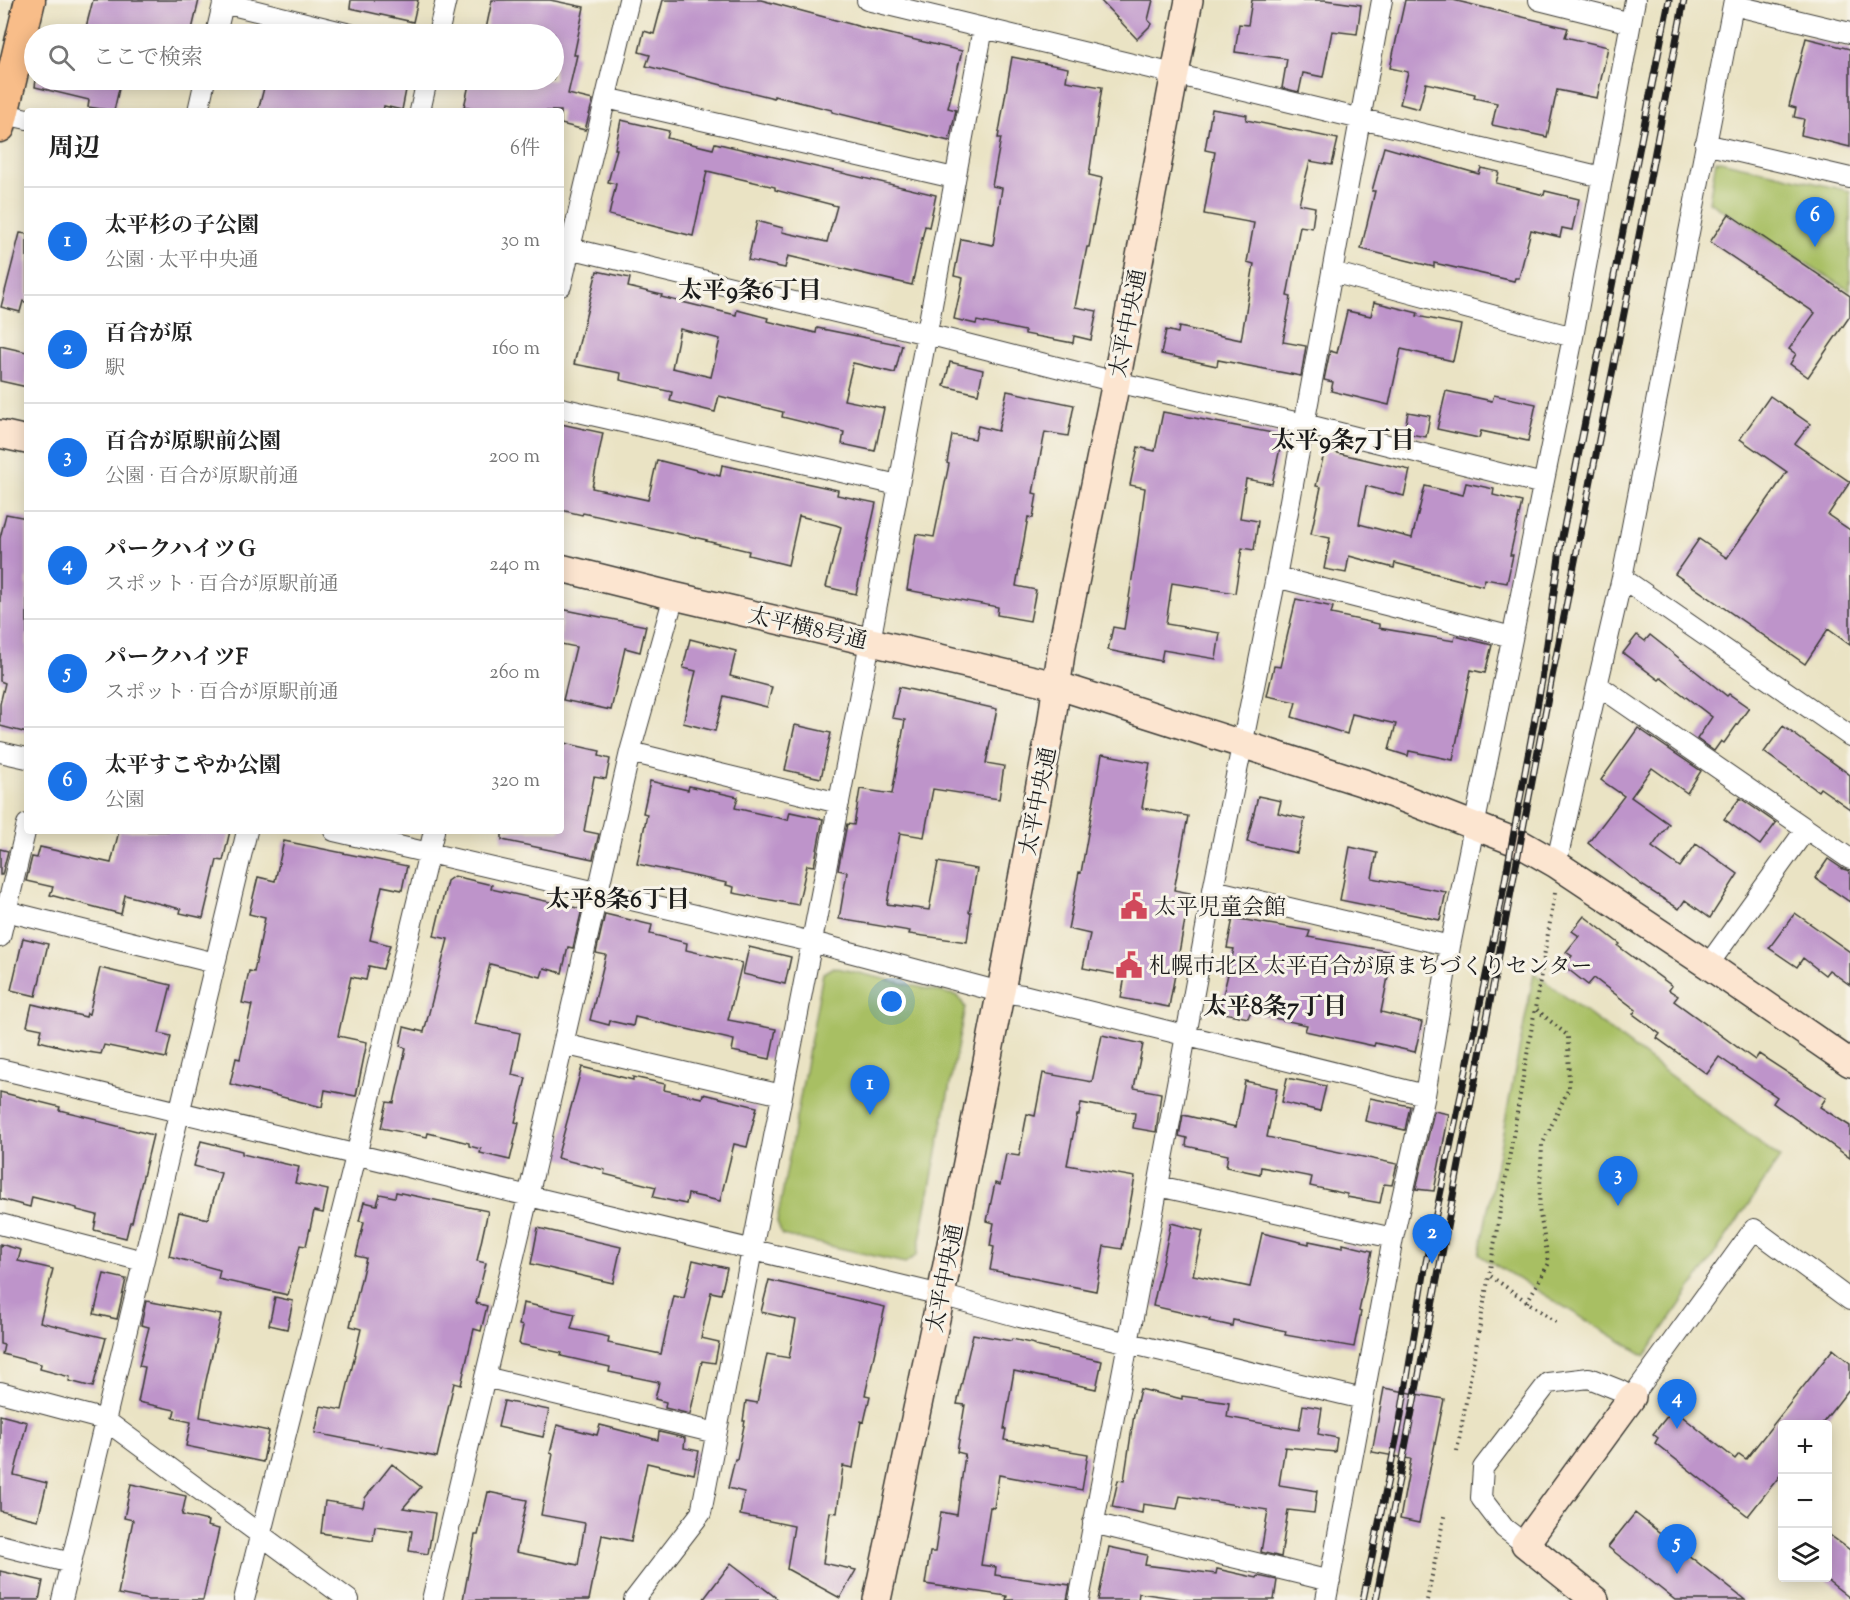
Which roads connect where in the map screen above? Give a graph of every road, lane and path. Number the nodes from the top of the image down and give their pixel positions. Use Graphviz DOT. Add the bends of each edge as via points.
graph roads {
  1 [pos="30,0"];
  2 [pos="446,0"];
  3 [pos="629,0"];
  4 [pos="867,0"];
  5 [pos="1189,0"];
  6 [pos="1382,0"];
  7 [pos="1539,0"];
  8 [pos="1635,0"];
  9 [pos="224,1"];
  10 [pos="1734,3"];
  11 [pos="912,5"];
  12 [pos="1631,23"];
  13 [pos="26,24"];
  14 [pos="218,24"];
  15 [pos="312,24"];
  16 [pos="440,24"];
  17 [pos="983,28"];
  18 [pos="24,32"];
  19 [pos="1850,33"];
  20 [pos="1174,74"];
  21 [pos="203,90"];
  22 [pos="425,90"];
  23 [pos="606,98"];
  24 [pos="199,108"];
  25 [pos="421,108"];
  26 [pos="8,118"];
  27 [pos="1361,119"];
  28 [pos="1705,144"];
  29 [pos="1602,177"];
  30 [pos="954,178"];
  31 [pos="1850,178"];
  32 [pos="566,247"];
  33 [pos="564,263"];
  34 [pos="1332,272"];
  35 [pos="927,334"];
  36 [pos="1573,337"];
  37 [pos="1116,382"];
  38 [pos="564,409"];
  39 [pos="1304,424"];
  40 [pos="0,434"];
  41 [pos="24,440"];
  42 [pos="1543,484"];
  43 [pos="898,485"];
  44 [pos="564,569"];
  45 [pos="1276,577"];
  46 [pos="1622,578"];
  47 [pos="674,596"];
  48 [pos="1512,637"];
  49 [pos="870,642"];
  50 [pos="1056,685"];
  51 [pos="1599,686"];
  52 [pos="1850,736"];
  53 [pos="1243,745"];
  54 [pos="0,752"];
  55 [pos="630,752"];
  56 [pos="24,757"];
  57 [pos="839,803"];
  58 [pos="1475,826"];
  59 [pos="1806,829"];
  60 [pos="25,834"];
  61 [pos="246,834"];
  62 [pos="348,834"];
  63 [pos="433,834"];
  64 [pos="429,852"];
  65 [pos="1850,859"];
  66 [pos="1556,875"];
  67 [pos="1213,890"];
  68 [pos="598,892"];
  69 [pos="6,910"];
  70 [pos="0,937"];
  71 [pos="812,942"];
  72 [pos="1450,946"];
  73 [pos="215,963"];
  74 [pos="1708,965"];
  75 [pos="1000,992"];
  76 [pos="1535,1009"];
  77 [pos="1186,1037"];
  78 [pos="563,1044"];
  79 [pos="1850,1064"];
  80 [pos="0,1069"];
  81 [pos="782,1095"];
  82 [pos="1425,1095"];
  83 [pos="179,1113"];
  84 [pos="356,1156"];
  85 [pos="1158,1186"];
  86 [pos="528,1197"];
  87 [pos="0,1224"];
  88 [pos="1393,1238"];
  89 [pos="753,1251"];
  90 [pos="143,1261"];
  91 [pos="1489,1275"];
  92 [pos="941,1295"];
  93 [pos="1850,1300"];
  94 [pos="1527,1302"];
  95 [pos="1556,1322"];
  96 [pos="1127,1343"];
  97 [pos="485,1377"];
  98 [pos="0,1392"];
  99 [pos="1632,1397"];
  100 [pos="1363,1399"];
  101 [pos="105,1420"];
  102 [pos="716,1433"];
  103 [pos="1457,1451"];
  104 [pos="1445,1512"];
  105 [pos="1093,1523"];
  106 [pos="260,1534"];
  107 [pos="1525,1544"];
  108 [pos="0,1545"];
  109 [pos="71,1563"];
  110 [pos="1328,1590"];
  111 [pos="62,1600"];
  112 [pos="244,1600"];
  113 [pos="349,1600"];
  114 [pos="432,1600"];
  115 [pos="634,1600"];
  116 [pos="877,1600"];
  117 [pos="1078,1600"];
  118 [pos="1427,1600"];
  119 [pos="1595,1600"];
  1 -- 13 [label="main road"];
  2 -- 16 [label="street"];
  3 -- 23 [label="street"];
  4 -- 11 [label="street"];
  5 -- 20 [label="street, 太平中央通"];
  6 -- 27 [label="street"];
  7 -- 12 [label="street"];
  8 -- 12 [label="street"];
  9 -- 14 [label="street"];
  9 -- 15 [label="street"];
  10 -- 19 [label="street"];
  10 -- 28 [label="street"];
  11 -- 17 [label="street"];
  12 -- 29 [label="street"];
  17 -- 20 [label="street"];
  17 -- 30 [label="street"];
  18 -- 26 [label="main road"];
  20 -- 27 [label="street"];
  20 -- 37 [label="street, 太平中央通"];
  21 -- 24 [label="street"];
  22 -- 25 [label="street"];
  23 -- 30 [label="street"];
  23 -- 32 [label="street"];
  27 -- 29 [label="street"];
  27 -- 34 [label="street"];
  28 -- 31 [label="street"];
  28 -- 46 [label="street"];
  29 -- 36 [label="street"];
  30 -- 35 [label="street"];
  32 -- 33 [label="street"];
  32 -- 35 [label="street"];
  34 -- 36 [label="street"];
  34 -- 39 [label="street"];
  35 -- 37 [label="street"];
  35 -- 43 [label="street"];
  36 -- 42 [label="street"];
  37 -- 39 [label="street"];
  37 -- 50 [label="street, 太平中央通"];
  38 -- 43 [label="street"];
  39 -- 42 [label="street"];
  39 -- 45 [label="street"];
  40 -- 41 [label="street"];
  42 -- 48 [label="street"];
  43 -- 49 [label="street"];
  44 -- 47 [label="street, 太平横8号通"];
  45 -- 48 [label="street"];
  45 -- 53 [label="street"];
  46 -- 51 [label="street"];
  46 -- 52 [label="street"];
  47 -- 49 [label="street, 太平横8号通"];
  47 -- 55 [label="street"];
  48 -- 58 [label="street"];
  49 -- 50 [label="street, 太平横8号通"];
  49 -- 57 [label="street"];
  50 -- 53 [label="street, 太平横8号通"];
  50 -- 75 [label="street, 太平中央通"];
  51 -- 59 [label="street"];
  51 -- 66 [label="street"];
  53 -- 58 [label="street, 太平横8号通" via="1364,783"];
  53 -- 67 [label="street"];
  54 -- 56 [label="street"];
  55 -- 57 [label="street"];
  55 -- 68 [label="street"];
  57 -- 71 [label="street"];
  58 -- 66 [label="street, 太平横8号通" via="1521,844"];
  58 -- 72 [label="street"];
  59 -- 65 [label="street"];
  59 -- 74 [label="street"];
  60 -- 69 [label="street"];
  61 -- 73 [label="street"];
  62 -- 64 [label="street"];
  63 -- 64 [label="street"];
  64 -- 68 [label="street"];
  64 -- 84 [label="street"];
  66 -- 74 [label="street, 太平横8号通"];
  66 -- 76 [label="path"];
  67 -- 72 [label="street"];
  67 -- 77 [label="street"];
  68 -- 71 [label="street"];
  68 -- 78 [label="street"];
  69 -- 70 [label="street"];
  69 -- 73 [label="street"];
  71 -- 75 [label="street"];
  71 -- 81 [label="street"];
  72 -- 82 [label="street"];
  73 -- 83 [label="street"];
  74 -- 79 [label="street, 太平横8号通"];
  75 -- 77 [label="street"];
  75 -- 92 [label="street, 太平中央通"];
  76 -- 91 [label="path"];
  76 -- 94 [label="path" via="1568,1036 1569,1088 1542,1145 1539,1209 1549,1263"];
  77 -- 82 [label="street"];
  77 -- 85 [label="street"];
  78 -- 81 [label="street"];
  78 -- 86 [label="street"];
  80 -- 83 [label="street"];
  81 -- 89 [label="street"];
  82 -- 88 [label="street"];
  83 -- 84 [label="street"];
  83 -- 90 [label="street"];
  84 -- 86 [label="street"];
  84 -- 106 [label="street"];
  85 -- 88 [label="street"];
  85 -- 96 [label="street"];
  86 -- 89 [label="street"];
  86 -- 97 [label="street"];
  87 -- 90 [label="street"];
  88 -- 100 [label="street"];
  89 -- 92 [label="street"];
  89 -- 102 [label="street"];
  90 -- 101 [label="street"];
  91 -- 94 [label="path"];
  91 -- 103 [label="path"];
  92 -- 96 [label="street"];
  92 -- 116 [label="street, 太平中央通"];
  93 -- 99 [label="street" via="1754,1229"];
  94 -- 95 [label="path"];
  96 -- 100 [label="street"];
  96 -- 105 [label="street"];
  97 -- 102 [label="street"];
  97 -- 114 [label="street"];
  98 -- 101 [label="street"];
  99 -- 107 [label="street"];
  99 -- 107 [label="street" via="1589,1378 1548,1383 1501,1442 1483,1468 1481,1498 1504,1528"];
  100 -- 110 [label="street"];
  101 -- 106 [label="street"];
  101 -- 109 [label="street"];
  102 -- 115 [label="street" via="701,1513"];
  104 -- 118 [label="path"];
  105 -- 110 [label="street"];
  105 -- 117 [label="street"];
  106 -- 112 [label="street"];
  106 -- 113 [label="street"];
  107 -- 119 [label="street"];
  108 -- 109 [label="street"];
  109 -- 111 [label="street"];
}
